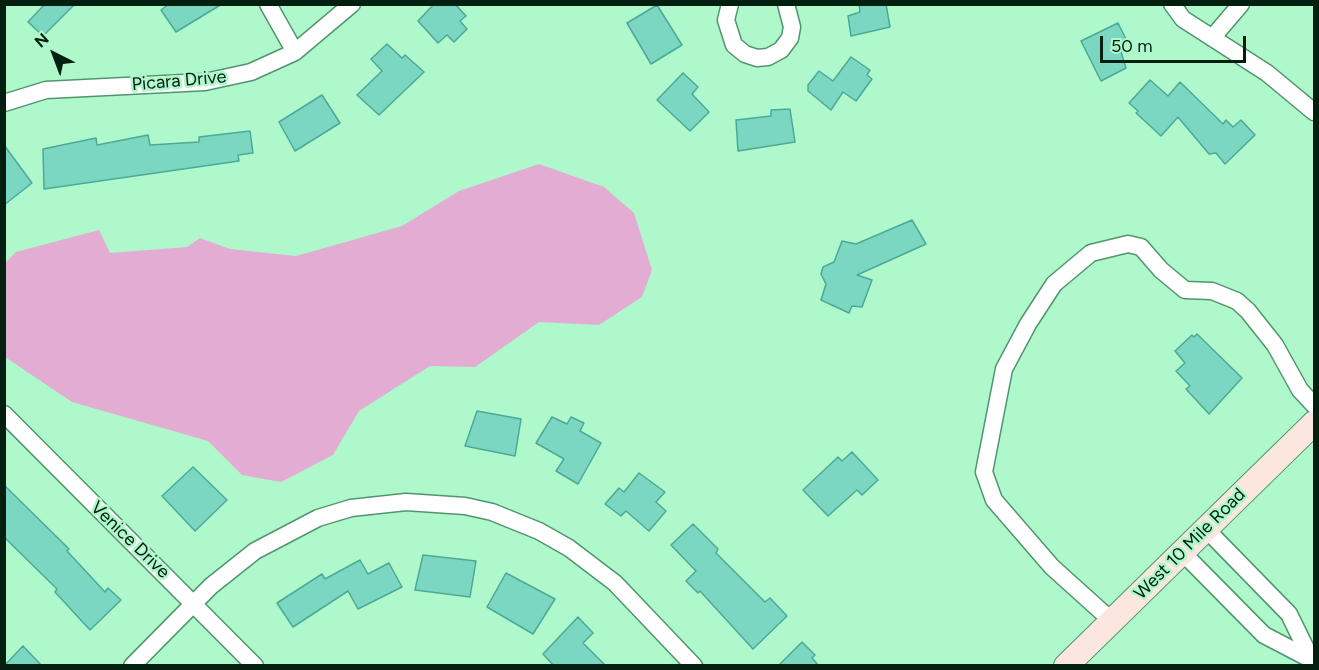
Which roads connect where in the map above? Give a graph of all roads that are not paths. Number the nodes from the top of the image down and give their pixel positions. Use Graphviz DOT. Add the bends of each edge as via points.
graph roads {
  1 [pos="268,4"];
  2 [pos="352,4"];
  3 [pos="730,4"];
  4 [pos="786,4"];
  5 [pos="1172,4"];
  6 [pos="1241,4"];
  7 [pos="1212,38"];
  8 [pos="295,52"];
  9 [pos="4,103"];
  10 [pos="1314,112"];
  11 [pos="1314,405"];
  12 [pos="4,414"];
  13 [pos="1314,423"];
  14 [pos="1206,529"];
  15 [pos="1182,552"];
  16 [pos="194,603"];
  17 [pos="1112,621"];
  18 [pos="1312,659"];
  19 [pos="132,666"];
  20 [pos="255,666"];
  21 [pos="694,666"];
  22 [pos="1066,666"];
  1 -- 8 [label="street"];
  2 -- 8 [label="street, Picara Drive"];
  3 -- 4 [label="street" via="726,20 734,45 757,58 781,50 790,38 792,27"];
  5 -- 7 [label="street" via="1183,19"];
  6 -- 7 [label="street"];
  7 -- 10 [label="street" via="1267,73"];
  8 -- 9 [label="street, Picara Drive" via="251,72 205,82 46,90"];
  11 -- 17 [label="street" via="1248,311 1237,301 1212,291 1185,290 1141,247 1128,244 1091,253 1054,284 1004,369 984,472 994,500 1052,567"];
  12 -- 16 [label="street, Venice Drive"];
  13 -- 14 [label="main road, West 10 Mile Road"];
  14 -- 15 [label="main road, West 10 Mile Road"];
  14 -- 18 [label="street" via="1288,614"];
  15 -- 17 [label="main road, West 10 Mile Road"];
  15 -- 18 [label="street" via="1264,635"];
  16 -- 19 [label="street"];
  16 -- 20 [label="street, Venice Drive"];
  16 -- 21 [label="street" via="255,550 318,518 377,504 465,506 517,522 569,548 615,583"];
  17 -- 22 [label="main road, West 10 Mile Road"];
}
